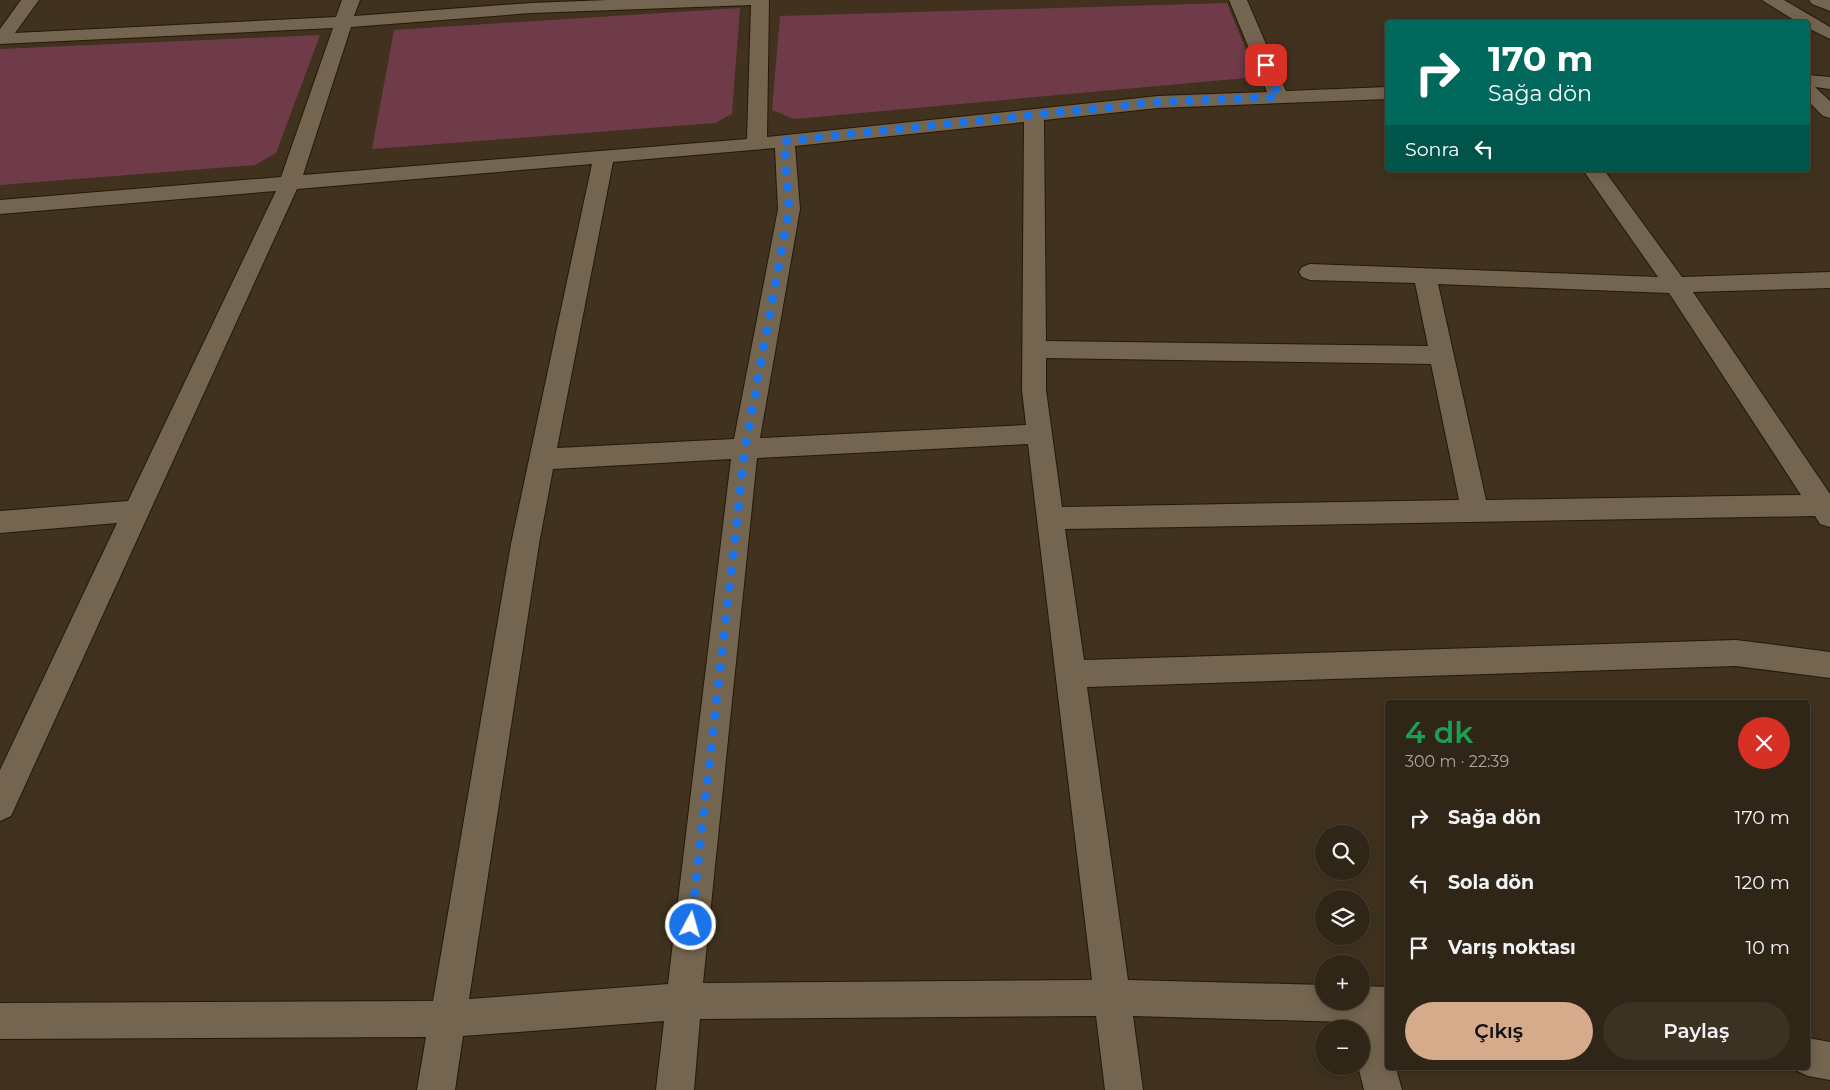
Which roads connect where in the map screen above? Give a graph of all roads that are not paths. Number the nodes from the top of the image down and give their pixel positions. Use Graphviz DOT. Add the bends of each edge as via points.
graph roads {
  1 [pos="30,0"];
  2 [pos="351,0"];
  3 [pos="754,0"];
  4 [pos="760,0"];
  5 [pos="1238,0"];
  6 [pos="1771,0"];
  7 [pos="1818,0"];
  8 [pos="1830,6"];
  9 [pos="1806,20"];
  10 [pos="345,22"];
  11 [pos="1810,22"];
  12 [pos="1830,34"];
  13 [pos="1,39"];
  14 [pos="1830,81"];
  15 [pos="1810,84"];
  16 [pos="1810,87"];
  17 [pos="1385,93"];
  18 [pos="1279,97"];
  19 [pos="1830,112"];
  20 [pos="1034,115"];
  21 [pos="784,141"];
  22 [pos="757,144"];
  23 [pos="604,156"];
  24 [pos="1594,172"];
  25 [pos="290,182"];
  26 [pos="0,207"];
  27 [pos="1310,272"];
  28 [pos="1425,276"];
  29 [pos="1830,280"];
  30 [pos="1676,285"];
  31 [pos="1034,349"];
  32 [pos="1442,355"];
  33 [pos="1040,434"];
  34 [pos="745,449"];
  35 [pos="542,459"];
  36 [pos="1828,509"];
  37 [pos="137,511"];
  38 [pos="1475,512"];
  39 [pos="1050,518"];
  40 [pos="0,522"];
  41 [pos="1830,665"];
  42 [pos="1069,674"];
  43 [pos="0,805"];
  44 [pos="1113,998"];
  45 [pos="684,1001"];
  46 [pos="1374,1004"];
  47 [pos="448,1019"];
  48 [pos="0,1021"];
  49 [pos="1810,1057"];
  50 [pos="1830,1061"];
  51 [pos="436,1090"];
  52 [pos="675,1090"];
  53 [pos="1124,1090"];
  54 [pos="1383,1090"];
  1 -- 13 [label="street"];
  2 -- 10 [label="street"];
  3 -- 10 [label="street" via="531,8"];
  4 -- 22 [label="street"];
  5 -- 18 [label="street"];
  6 -- 9 [label="street"];
  7 -- 8 [label="street"];
  10 -- 13 [label="street"];
  10 -- 25 [label="street"];
  11 -- 12 [label="street"];
  14 -- 15 [label="street"];
  16 -- 19 [label="street"];
  17 -- 18 [label="street"];
  18 -- 20 [label="street" via="1158,102"];
  20 -- 21 [label="street"];
  20 -- 31 [label="street"];
  21 -- 22 [label="street"];
  21 -- 34 [label="street" via="789,209"];
  22 -- 23 [label="street"];
  23 -- 25 [label="street"];
  23 -- 35 [label="street"];
  24 -- 30 [label="street"];
  25 -- 26 [label="street"];
  25 -- 37 [label="street"];
  27 -- 28 [label="street"];
  28 -- 30 [label="street"];
  28 -- 32 [label="street"];
  29 -- 30 [label="street"];
  30 -- 36 [label="street"];
  31 -- 32 [label="street"];
  31 -- 33 [label="street" via="1034,390"];
  32 -- 38 [label="street"];
  33 -- 34 [label="street"];
  33 -- 39 [label="street"];
  34 -- 35 [label="street"];
  34 -- 45 [label="street"];
  35 -- 47 [label="street" via="524,544"];
  36 -- 38 [label="street"];
  37 -- 40 [label="street"];
  37 -- 43 [label="street"];
  38 -- 39 [label="street"];
  39 -- 42 [label="street"];
  41 -- 42 [label="street" via="1736,653"];
  42 -- 44 [label="street"];
  44 -- 45 [label="street"];
  44 -- 46 [label="street"];
  44 -- 53 [label="street"];
  45 -- 47 [label="street"];
  45 -- 52 [label="street"];
  46 -- 54 [label="street"];
  47 -- 48 [label="street"];
  47 -- 51 [label="street"];
  49 -- 50 [label="street"];
}
